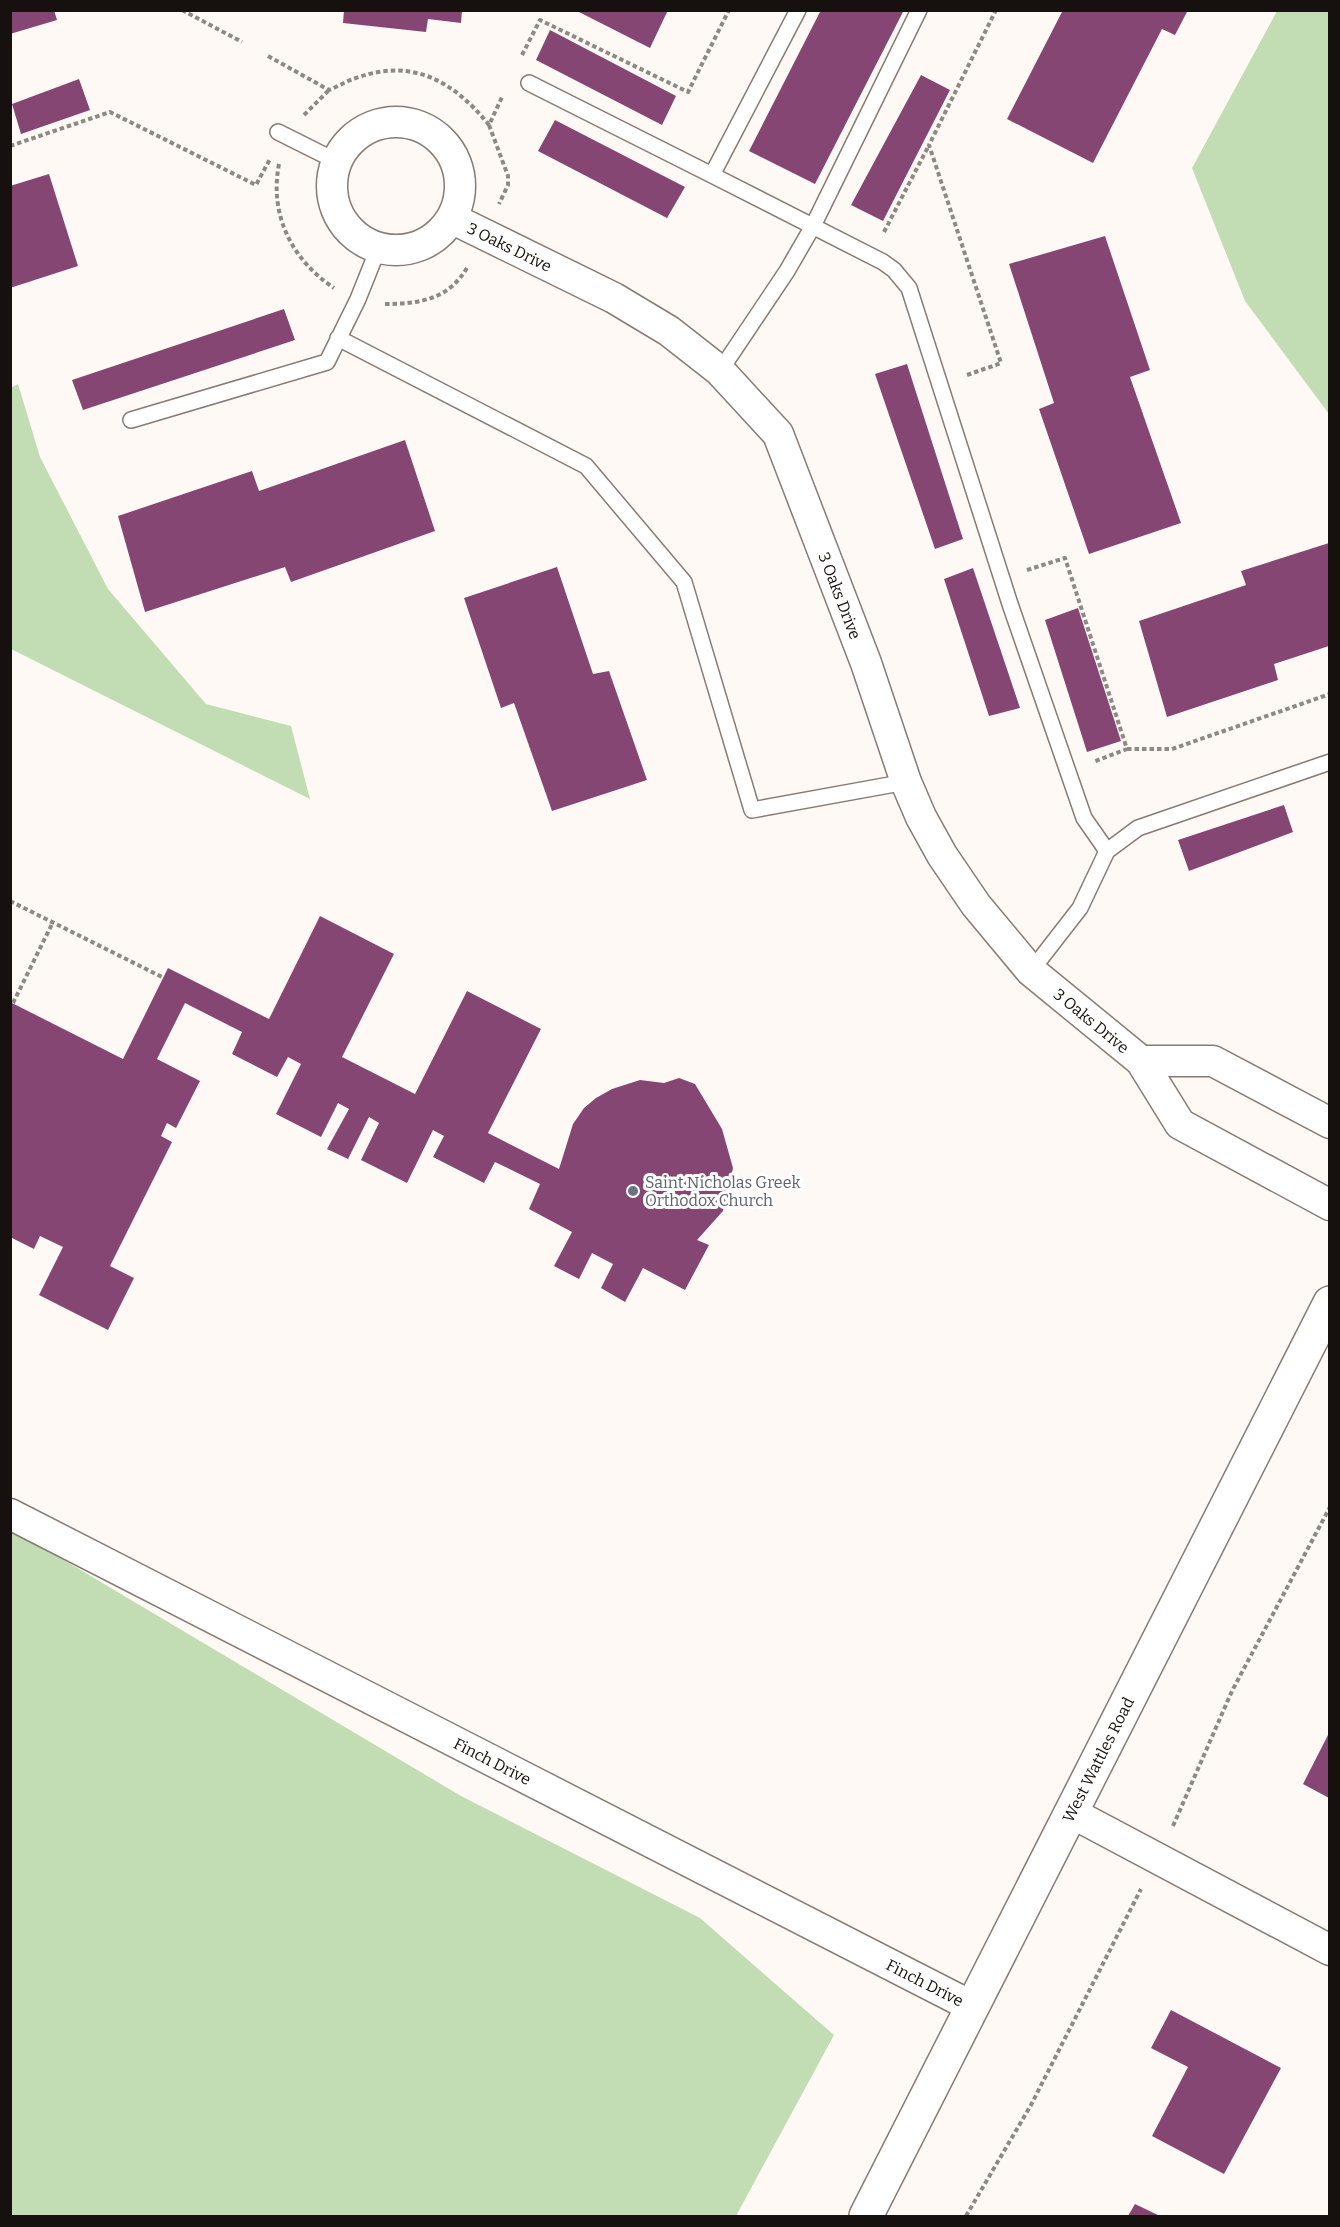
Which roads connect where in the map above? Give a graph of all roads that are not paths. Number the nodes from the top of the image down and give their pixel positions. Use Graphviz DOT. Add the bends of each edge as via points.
graph roads {
  1 [pos="798,10"];
  2 [pos="919,10"];
  3 [pos="529,83"];
  4 [pos="278,132"];
  5 [pos="336,161"];
  6 [pos="712,175"];
  7 [pos="453,219"];
  8 [pos="813,226"];
  9 [pos="378,249"];
  10 [pos="338,338"];
  11 [pos="720,371"];
  12 [pos="131,420"];
  13 [pos="1329,762"];
  14 [pos="906,782"];
  15 [pos="1107,851"];
  16 [pos="1032,971"];
  17 [pos="1141,1061"];
  18 [pos="1329,1122"];
  19 [pos="1329,1205"];
  20 [pos="1329,1303"];
  21 [pos="10,1514"];
  22 [pos="1072,1813"];
  23 [pos="1329,1950"];
  24 [pos="973,2007"];
  25 [pos="866,2217"];
  1 -- 6 [label="lane"];
  2 -- 8 [label="lane"];
  3 -- 6 [label="lane"];
  4 -- 5 [label="lane"];
  5 -- 7 [label="street, 3 Oaks Drive" via="357,133 389,121 423,126 450,148 462,181"];
  5 -- 9 [label="street, 3 Oaks Drive" via="332,197 347,230"];
  6 -- 8 [label="lane"];
  7 -- 9 [label="street, 3 Oaks Drive" via="436,238 408,250"];
  7 -- 11 [label="street, 3 Oaks Drive" via="614,298 669,331"];
  8 -- 11 [label="lane"];
  8 -- 15 [label="lane" via="894,270 909,288 1010,604 1084,818"];
  9 -- 10 [label="lane"];
  10 -- 12 [label="lane" via="327,362"];
  10 -- 14 [label="lane" via="586,466 684,582 752,810"];
  11 -- 14 [label="street, 3 Oaks Drive" via="778,434 866,663"];
  13 -- 15 [label="lane" via="1138,828"];
  14 -- 16 [label="street, 3 Oaks Drive" via="942,855 976,905"];
  15 -- 16 [label="lane" via="1080,908"];
  16 -- 17 [label="street, 3 Oaks Drive"];
  17 -- 18 [label="street, 3 Oaks Drive" via="1213,1061"];
  17 -- 19 [label="street, 3 Oaks Drive" via="1180,1124"];
  20 -- 22 [label="street, West Wattles Road"];
  21 -- 24 [label="street, Finch Drive"];
  22 -- 23 [label="street"];
  22 -- 24 [label="street, West Wattles Road"];
  24 -- 25 [label="street, West Wattles Road"];
}
